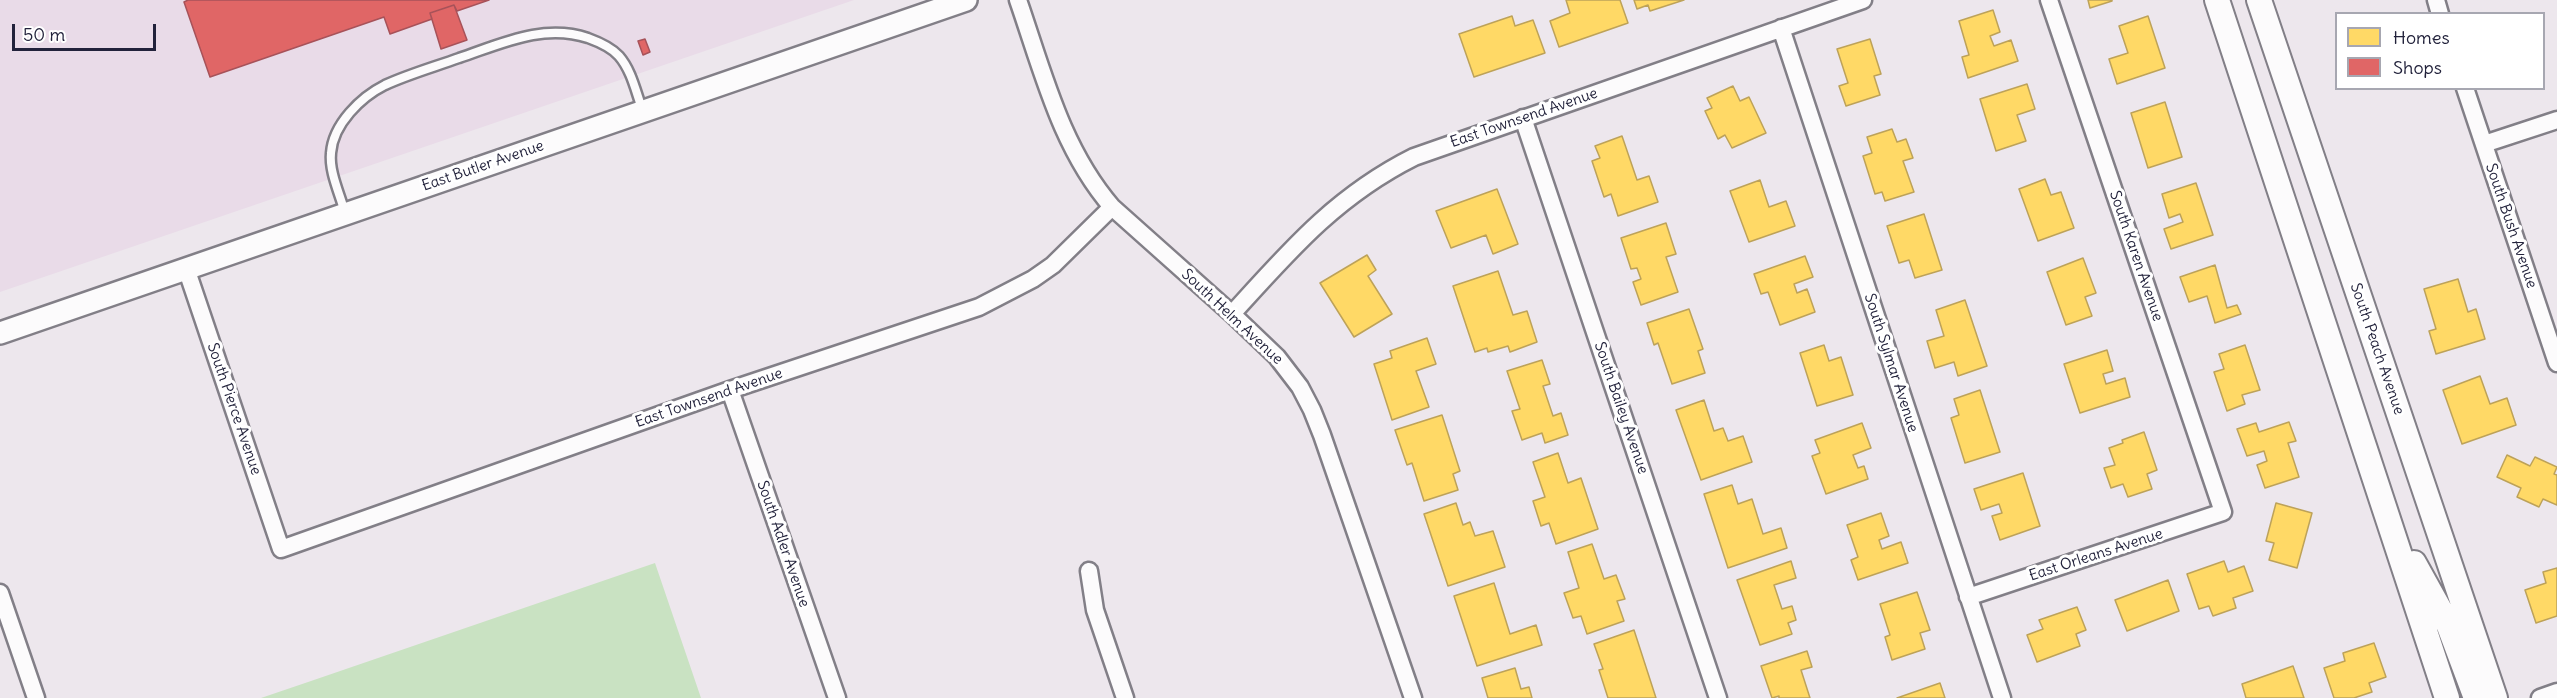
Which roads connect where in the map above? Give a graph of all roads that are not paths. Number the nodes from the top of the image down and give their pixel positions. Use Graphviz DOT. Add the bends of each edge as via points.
graph roads {
  1 [pos="966,0"];
  2 [pos="1018,0"];
  3 [pos="1863,0"];
  4 [pos="2049,0"];
  5 [pos="2217,0"];
  6 [pos="2259,0"];
  7 [pos="1781,28"];
  8 [pos="2466,90"];
  9 [pos="643,111"];
  10 [pos="1523,118"];
  11 [pos="2557,120"];
  12 [pos="2484,144"];
  13 [pos="1112,207"];
  14 [pos="346,213"];
  15 [pos="186,268"];
  16 [pos="1232,314"];
  17 [pos="0,333"];
  18 [pos="2557,363"];
  19 [pos="730,390"];
  20 [pos="2361,437"];
  21 [pos="2223,512"];
  22 [pos="281,549"];
  23 [pos="1089,571"];
  24 [pos="0,593"];
  25 [pos="1968,597"];
  26 [pos="8,639"];
  27 [pos="2557,692"];
  28 [pos="36,698"];
  29 [pos="837,698"];
  30 [pos="1125,698"];
  31 [pos="1413,698"];
  32 [pos="1719,698"];
  33 [pos="2002,698"];
  34 [pos="2447,698"];
  35 [pos="2476,698"];
  36 [pos="2494,698"];
  37 [pos="2540,698"];
  1 -- 9 [label="street, East Butler Avenue"];
  2 -- 13 [label="street, South Helm Avenue" via="1064,132 1084,171"];
  3 -- 7 [label="street, East Townsend Avenue"];
  4 -- 21 [label="street, South Karen Avenue"];
  5 -- 20 [label="main road"];
  6 -- 36 [label="main road, South Peach Avenue"];
  7 -- 10 [label="street, East Townsend Avenue"];
  7 -- 25 [label="street, South Sylmar Avenue"];
  8 -- 12 [label="street, South Bush Avenue"];
  9 -- 14 [label="street, East Butler Avenue"];
  9 -- 14 [label="lane" via="624,63 603,44 567,32 542,32 514,39 385,85 353,109 338,131 331,153"];
  10 -- 16 [label="street, East Townsend Avenue" via="1414,157 1354,192 1301,238"];
  10 -- 32 [label="street, South Bailey Avenue"];
  11 -- 12 [label="street"];
  12 -- 18 [label="street, South Bush Avenue"];
  13 -- 16 [label="street, South Helm Avenue"];
  13 -- 19 [label="street, East Townsend Avenue" via="1053,265 979,307"];
  14 -- 15 [label="street, East Butler Avenue"];
  15 -- 17 [label="street, East Butler Avenue"];
  15 -- 22 [label="street, South Pierce Avenue"];
  16 -- 31 [label="street, South Helm Avenue" via="1277,357 1312,410"];
  19 -- 22 [label="street, East Townsend Avenue"];
  19 -- 29 [label="street, South Adler Avenue"];
  20 -- 34 [label="main road"];
  20 -- 35 [label="main road" via="2384,483 2415,566 2449,626"];
  21 -- 25 [label="street, East Orleans Avenue"];
  23 -- 30 [label="street" via="1095,610"];
  24 -- 26 [label="street"];
  25 -- 33 [label="street, South Sylmar Avenue"];
  26 -- 28 [label="street"];
  27 -- 37 [label="street"];
}
